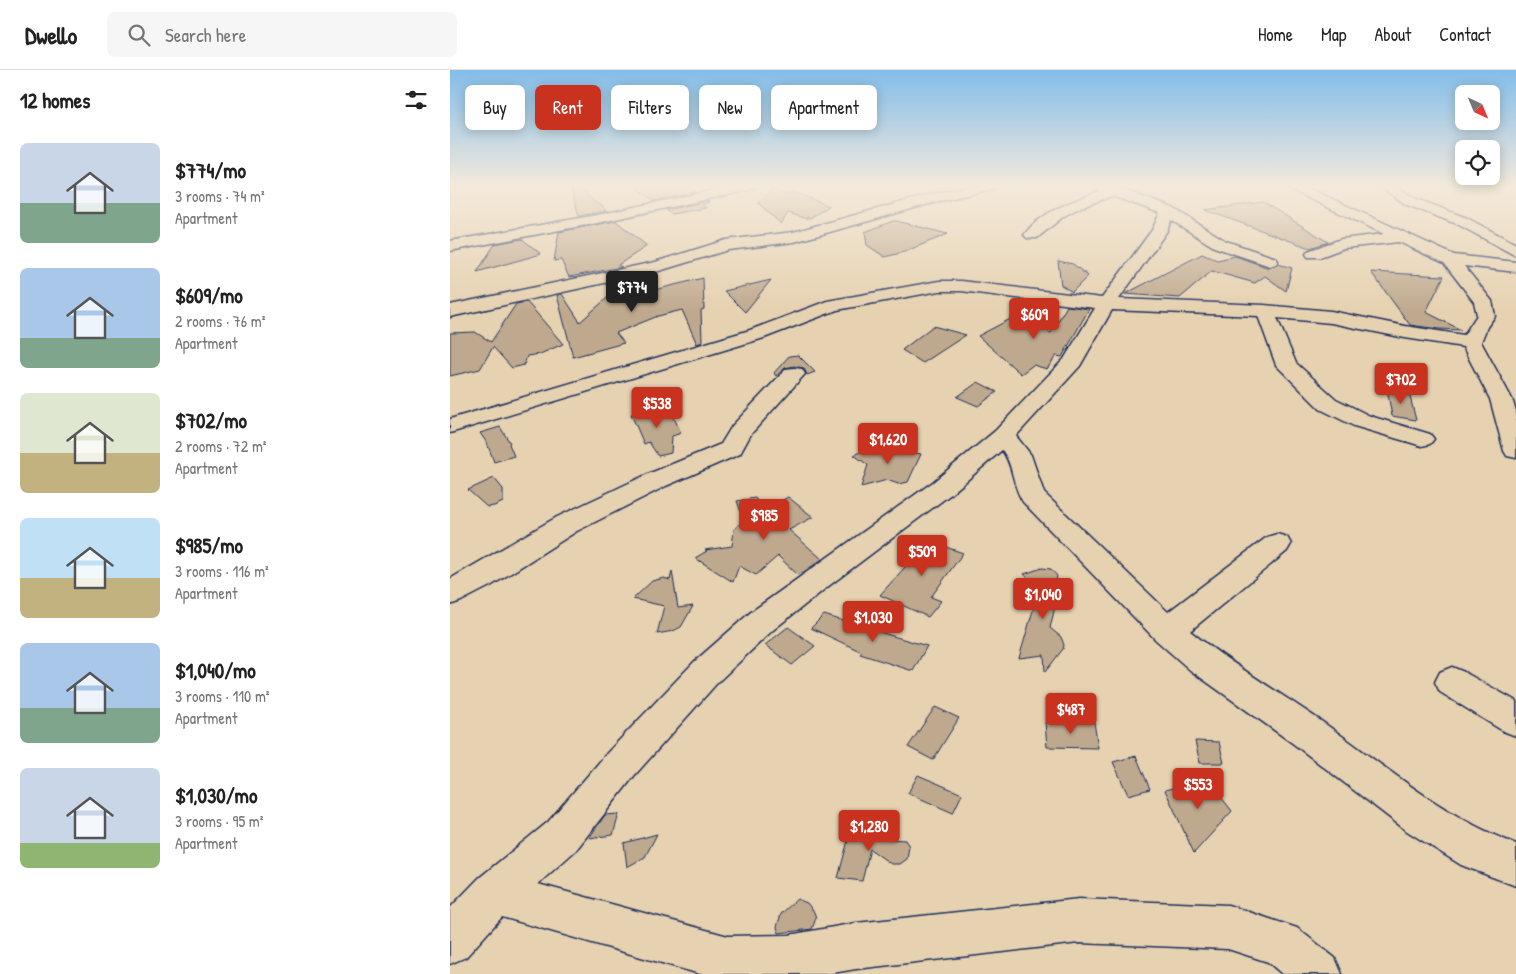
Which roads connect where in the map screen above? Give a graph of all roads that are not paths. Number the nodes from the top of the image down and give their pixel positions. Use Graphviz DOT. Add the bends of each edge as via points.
graph roads {
  1 [pos="546,228"];
  2 [pos="820,228"];
  3 [pos="1040,228"];
  4 [pos="1160,228"];
  5 [pos="1195,228"];
  6 [pos="1383,228"];
  7 [pos="1475,228"];
  8 [pos="1032,235"];
  9 [pos="1401,236"];
  10 [pos="450,246"];
  11 [pos="1516,251"];
  12 [pos="1314,254"];
  13 [pos="1450,260"];
  14 [pos="1270,261"];
  15 [pos="1516,267"];
  16 [pos="1107,304"];
  17 [pos="1264,311"];
  18 [pos="450,312"];
  19 [pos="1471,342"];
  20 [pos="794,374"];
  21 [pos="1509,401"];
  22 [pos="450,426"];
  23 [pos="1003,436"];
  24 [pos="1422,439"];
  25 [pos="1516,450"];
  26 [pos="1277,544"];
  27 [pos="450,593"];
  28 [pos="1166,631"];
  29 [pos="1452,682"];
  30 [pos="1516,720"];
  31 [pos="1516,865"];
  32 [pos="494,893"];
  33 [pos="450,941"];
  34 [pos="1318,974"];
  1 -- 10 [label="street"];
  2 -- 18 [label="street" via="794,237 726,245 658,266"];
  3 -- 8 [label="street"];
  4 -- 16 [label="street"];
  5 -- 14 [label="street" via="1220,244"];
  6 -- 9 [label="street"];
  7 -- 11 [label="street"];
  9 -- 12 [label="street" via="1341,244"];
  9 -- 13 [label="street"];
  13 -- 15 [label="street"];
  13 -- 19 [label="street" via="1485,308 1486,316"];
  16 -- 17 [label="street"];
  16 -- 22 [label="street" via="961,286 939,286 864,298 833,305 757,334"];
  16 -- 23 [label="street" via="1073,362"];
  17 -- 19 [label="street" via="1331,317"];
  17 -- 24 [label="street" via="1272,324 1286,365 1328,404 1362,420"];
  19 -- 21 [label="street"];
  20 -- 27 [label="street" via="740,431 731,449 657,480 567,524"];
  21 -- 25 [label="street"];
  23 -- 28 [label="street" via="1020,455 1032,496"];
  23 -- 32 [label="street" via="942,488 762,621 706,672 620,764 562,836"];
  26 -- 28 [label="street"];
  28 -- 31 [label="street" via="1421,817 1476,850"];
  29 -- 30 [label="street"];
  32 -- 33 [label="street"];
  32 -- 34 [label="street" via="728,959 789,958 856,946 1079,921 1228,926 1281,944"];
}
